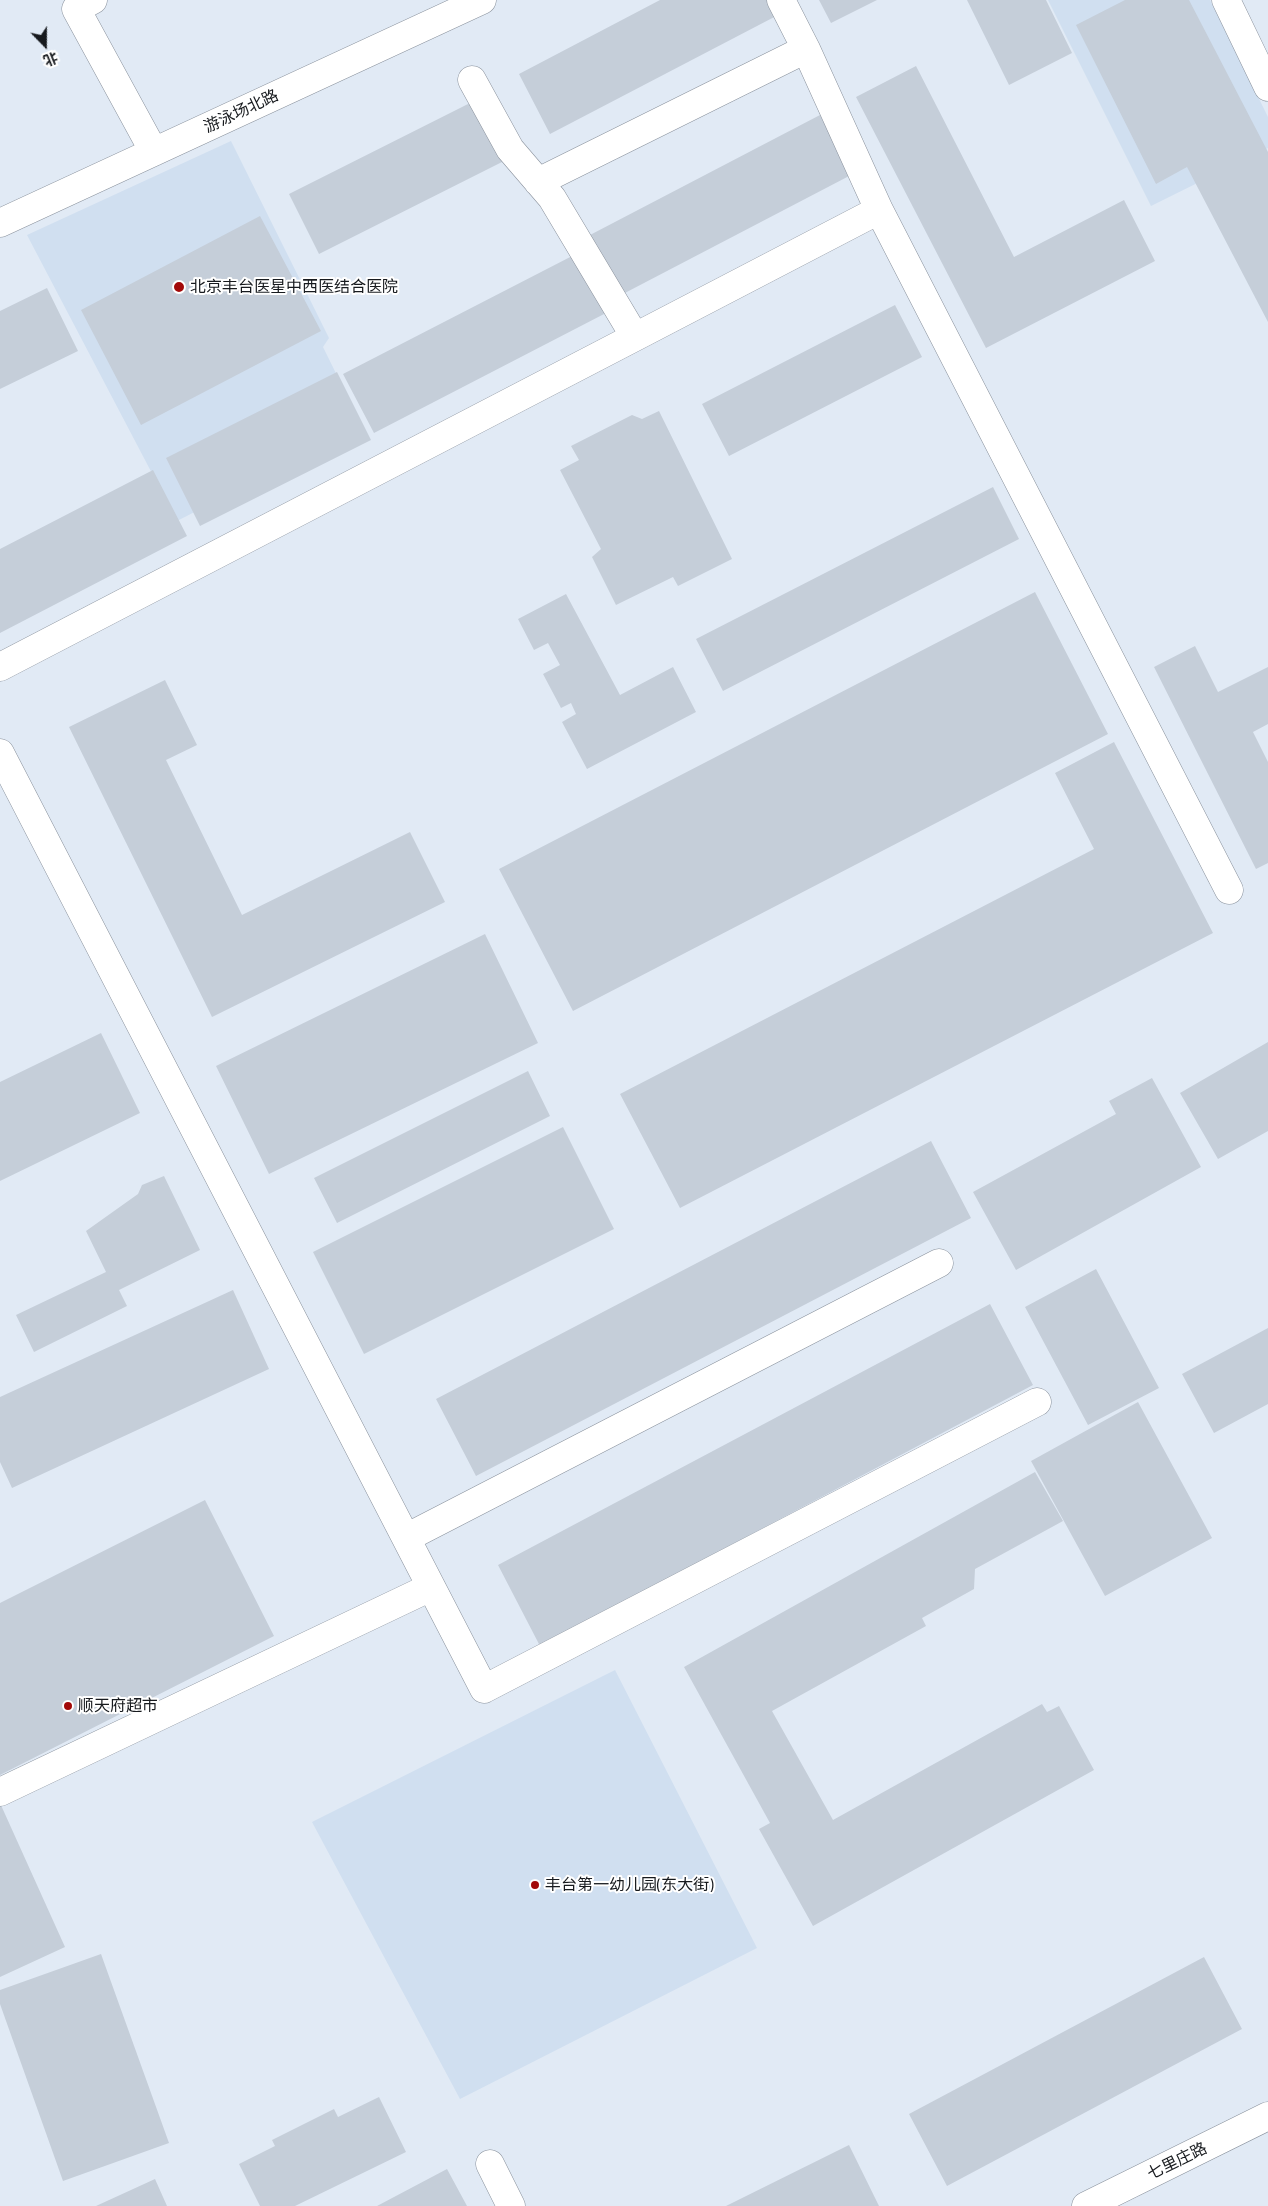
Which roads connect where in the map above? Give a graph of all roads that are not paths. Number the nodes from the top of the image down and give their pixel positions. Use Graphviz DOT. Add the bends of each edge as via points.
graph roads {
  1 [pos="93,0"];
  2 [pos="482,0"];
  3 [pos="781,0"];
  4 [pos="1226,0"];
  5 [pos="806,49"];
  6 [pos="472,80"];
  7 [pos="1268,87"];
  8 [pos="154,152"];
  9 [pos="538,182"];
  10 [pos="879,210"];
  11 [pos="0,223"];
  12 [pos="635,337"];
  13 [pos="0,667"];
  14 [pos="0,753"];
  15 [pos="1229,890"];
  16 [pos="938,1264"];
  17 [pos="1037,1402"];
  18 [pos="406,1538"];
  19 [pos="431,1587"];
  20 [pos="0,1792"];
  21 [pos="1268,2116"];
  22 [pos="490,2164"];
  23 [pos="511,2206"];
  24 [pos="1086,2206"];
  1 -- 8 [label="street" via="76,9"];
  2 -- 8 [label="street, 游泳场北路"];
  3 -- 5 [label="street"];
  4 -- 7 [label="street"];
  5 -- 9 [label="street"];
  5 -- 10 [label="street"];
  6 -- 9 [label="street" via="510,149"];
  8 -- 11 [label="street, 游泳场北路"];
  9 -- 12 [label="street" via="552,198"];
  10 -- 12 [label="street"];
  10 -- 15 [label="street"];
  12 -- 13 [label="street"];
  14 -- 18 [label="street"];
  16 -- 18 [label="street"];
  17 -- 19 [label="street" via="484,1689"];
  18 -- 19 [label="street"];
  19 -- 20 [label="street"];
  21 -- 24 [label="street, 七里庄路"];
  22 -- 23 [label="street"];
}
